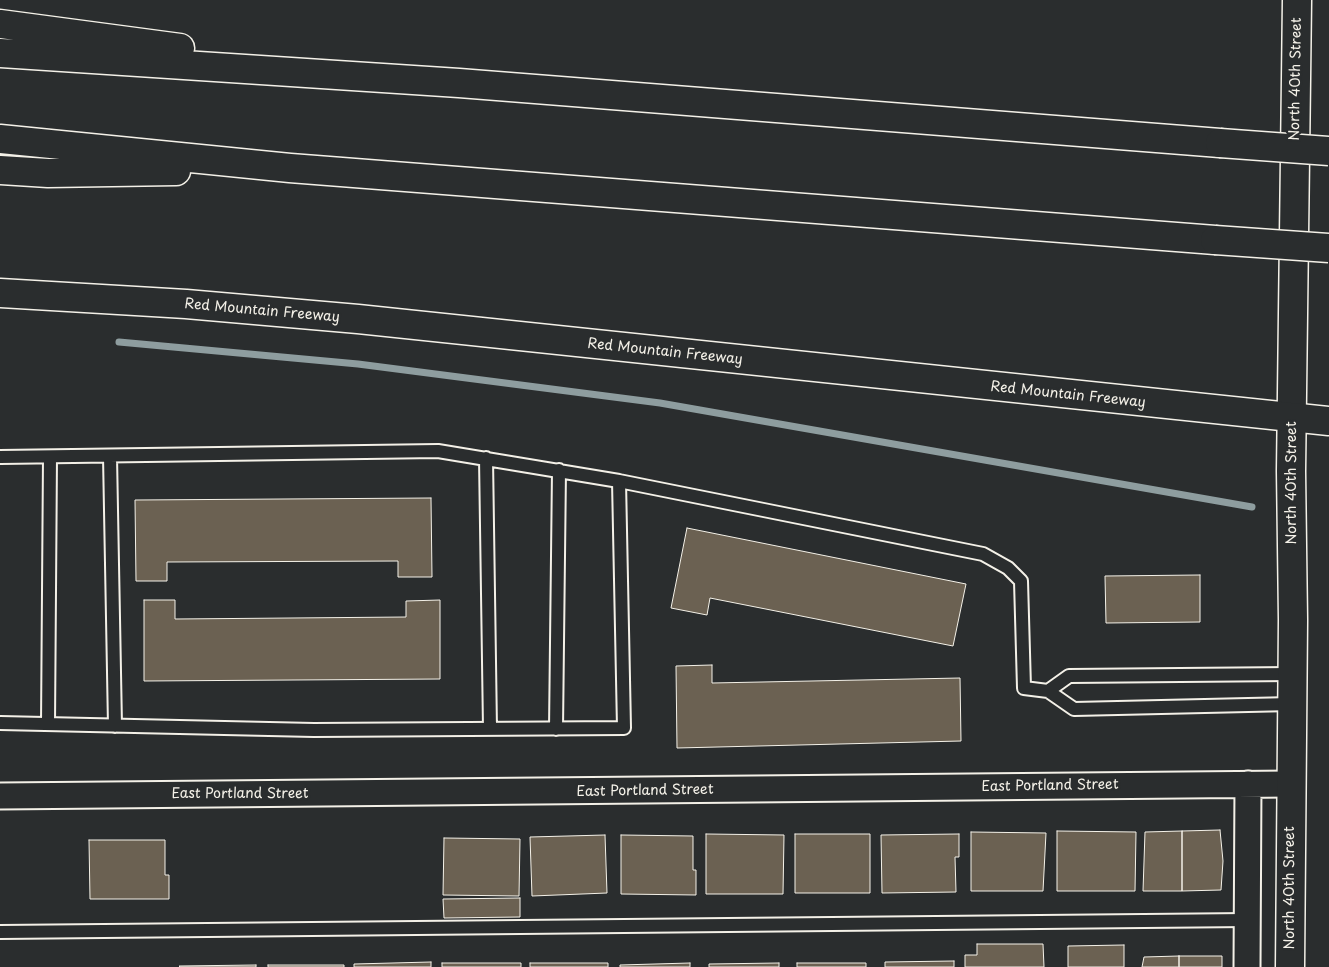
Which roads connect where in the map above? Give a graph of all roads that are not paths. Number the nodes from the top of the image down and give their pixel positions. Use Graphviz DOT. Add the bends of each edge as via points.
graph roads {
  1 [pos="1297,0"];
  2 [pos="0,24"];
  3 [pos="0,53"];
  4 [pos="459,84"];
  5 [pos="0,139"];
  6 [pos="1329,151"];
  7 [pos="290,168"];
  8 [pos="0,170"];
  9 [pos="1329,248"];
  10 [pos="0,293"];
  11 [pos="1292,418"];
  12 [pos="1329,421"];
  13 [pos="110,456"];
  14 [pos="0,457"];
  15 [pos="50,457"];
  16 [pos="486,458"];
  17 [pos="559,470"];
  18 [pos="619,481"];
  19 [pos="1292,674"];
  20 [pos="1048,691"];
  21 [pos="1292,704"];
  22 [pos="0,723"];
  23 [pos="48,724"];
  24 [pos="114,726"];
  25 [pos="490,729"];
  26 [pos="556,729"];
  27 [pos="1248,784"];
  28 [pos="1291,784"];
  29 [pos="0,796"];
  30 [pos="1248,920"];
  31 [pos="0,932"];
  32 [pos="1247,967"];
  33 [pos="1290,967"];
  1 -- 11 [label="main road, North 40th Street"];
  2 -- 4 [label="main road"];
  3 -- 4 [label="main road"];
  4 -- 6 [label="main road, bridge"];
  5 -- 7 [label="main road"];
  7 -- 8 [label="main road" via="48,173"];
  7 -- 9 [label="main road, bridge"];
  10 -- 11 [label="main road, Red Mountain Freeway" via="195,304 349,318"];
  11 -- 12 [label="main road, Red Mountain Freeway"];
  11 -- 19 [label="main road, North 40th Street"];
  13 -- 15 [label="lane"];
  13 -- 16 [label="lane" via="438,452"];
  13 -- 24 [label="lane"];
  14 -- 15 [label="lane"];
  15 -- 23 [label="lane"];
  16 -- 17 [label="lane"];
  16 -- 25 [label="lane"];
  17 -- 18 [label="lane"];
  17 -- 26 [label="lane"];
  18 -- 20 [label="lane" via="983,554 1008,568 1021,581 1024,688"];
  18 -- 26 [label="lane" via="624,728"];
  19 -- 20 [label="lane" via="1069,676"];
  19 -- 21 [label="main road, North 40th Street"];
  20 -- 21 [label="lane" via="1074,709"];
  21 -- 28 [label="main road, North 40th Street"];
  22 -- 23 [label="lane"];
  23 -- 24 [label="lane"];
  24 -- 25 [label="lane"];
  25 -- 26 [label="lane"];
  27 -- 28 [label="street, East Portland Street"];
  27 -- 29 [label="street, East Portland Street"];
  27 -- 30 [label="street"];
  28 -- 33 [label="main road, North 40th Street"];
  30 -- 31 [label="lane"];
  30 -- 32 [label="street"];
}
